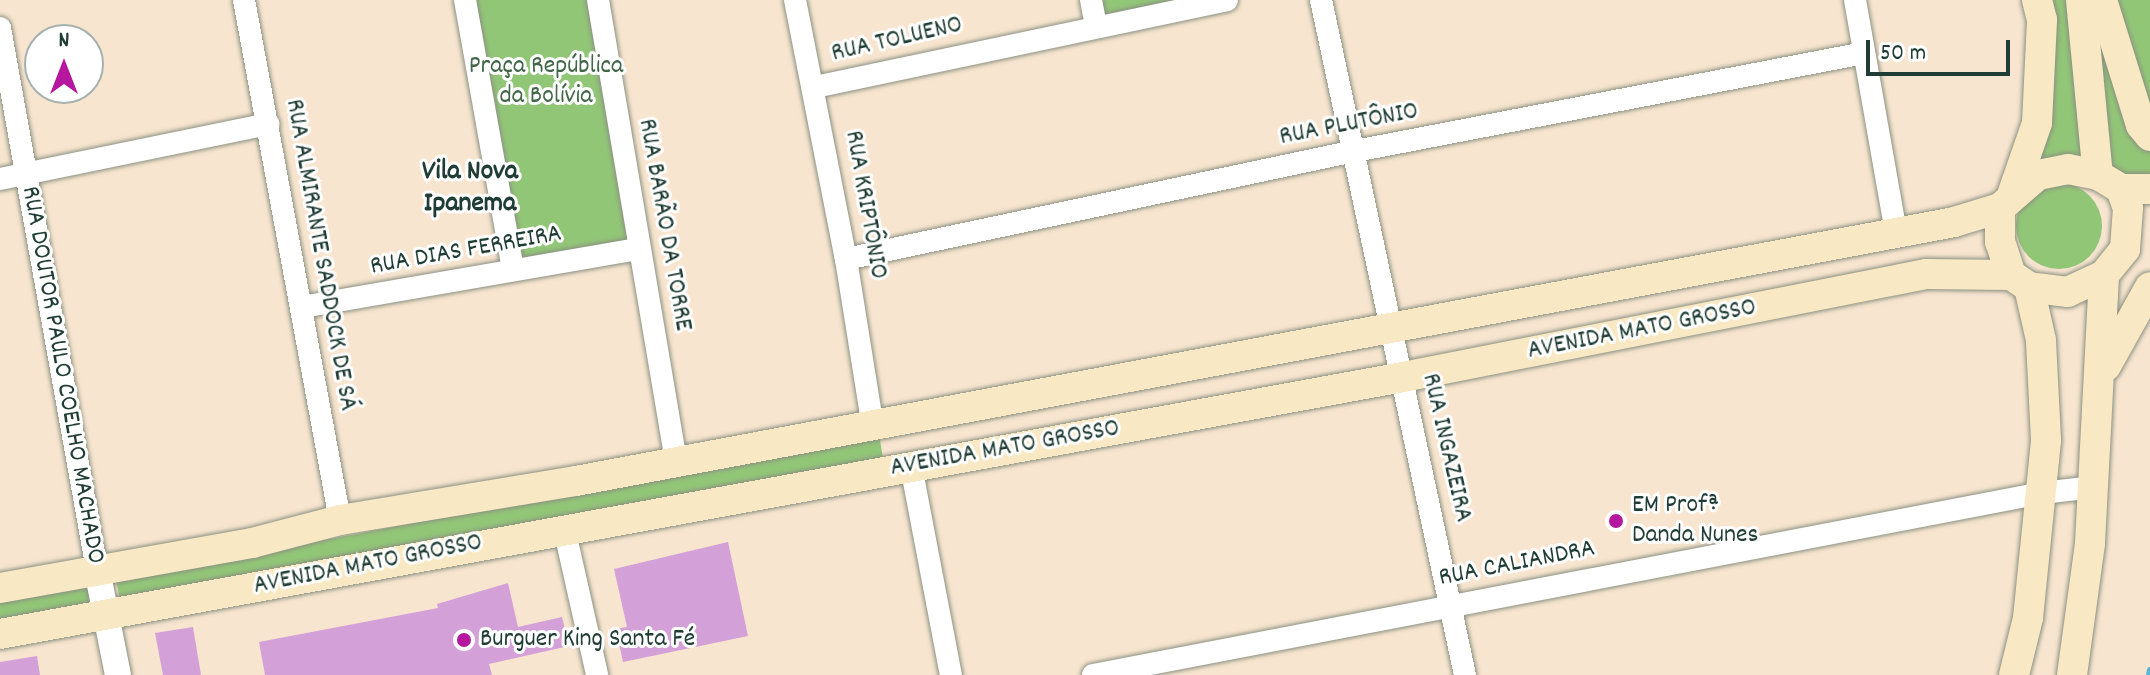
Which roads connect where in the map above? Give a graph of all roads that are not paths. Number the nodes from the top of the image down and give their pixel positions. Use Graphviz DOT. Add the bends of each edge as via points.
graph roads {
  1 [pos="244,0"];
  2 [pos="465,0"];
  3 [pos="598,0"];
  4 [pos="795,0"];
  5 [pos="1091,0"];
  6 [pos="1227,0"];
  7 [pos="1321,0"];
  8 [pos="1855,0"];
  9 [pos="2037,0"];
  10 [pos="2081,0"];
  11 [pos="2102,0"];
  12 [pos="1096,25"];
  13 [pos="0,28"];
  14 [pos="1864,53"];
  15 [pos="815,87"];
  16 [pos="268,124"];
  17 [pos="2150,136"];
  18 [pos="1350,152"];
  19 [pos="26,175"];
  20 [pos="0,179"];
  21 [pos="2123,184"];
  22 [pos="2007,200"];
  23 [pos="1896,232"];
  24 [pos="639,249"];
  25 [pos="2137,249"];
  26 [pos="846,259"];
  27 [pos="513,270"];
  28 [pos="2104,275"];
  29 [pos="2020,281"];
  30 [pos="2150,287"];
  31 [pos="302,307"];
  32 [pos="1387,328"];
  33 [pos="1403,377"];
  34 [pos="2099,382"];
  35 [pos="872,422"];
  36 [pos="676,459"];
  37 [pos="911,466"];
  38 [pos="848,477"];
  39 [pos="576,481"];
  40 [pos="2094,487"];
  41 [pos="2042,493"];
  42 [pos="340,520"];
  43 [pos="564,528"];
  44 [pos="97,570"];
  45 [pos="0,588"];
  46 [pos="1453,605"];
  47 [pos="106,616"];
  48 [pos="0,634"];
  49 [pos="118,675"];
  50 [pos="597,675"];
  51 [pos="951,675"];
  52 [pos="1093,675"];
  53 [pos="1465,675"];
  54 [pos="2014,675"];
  55 [pos="2072,675"];
  1 -- 16 [label="street, RUA ALMIRANTE SADDOCK DE SÁ"];
  2 -- 27 [label="street"];
  3 -- 24 [label="street, RUA BARÃO DA TORRE"];
  4 -- 15 [label="street, RUA KRIPTÔNIO"];
  5 -- 12 [label="street"];
  6 -- 12 [label="street, RUA TOLUENO"];
  7 -- 18 [label="street, RUA INGAZEIRA"];
  8 -- 14 [label="street"];
  9 -- 22 [label="main road" via="2042,20 2037,123"];
  10 -- 21 [label="main road"];
  11 -- 17 [label="main road" via="2141,125"];
  12 -- 15 [label="street, RUA TOLUENO"];
  13 -- 19 [label="street, RUA DOUTOR PAULO COELHO MACHADO"];
  14 -- 18 [label="street, RUA PLUTÔNIO"];
  14 -- 23 [label="street"];
  15 -- 26 [label="street, RUA KRIPTÔNIO"];
  16 -- 19 [label="street"];
  16 -- 31 [label="street, RUA ALMIRANTE SADDOCK DE SÁ"];
  18 -- 26 [label="street, RUA PLUTÔNIO"];
  18 -- 32 [label="street, RUA INGAZEIRA"];
  19 -- 20 [label="street"];
  19 -- 44 [label="street, RUA DOUTOR PAULO COELHO MACHADO"];
  21 -- 22 [label="main road" via="2068,169 2038,175"];
  21 -- 25 [label="main road"];
  22 -- 23 [label="main road, AVENIDA MATO GROSSO"];
  22 -- 29 [label="main road" via="2000,242"];
  23 -- 32 [label="main road, AVENIDA MATO GROSSO"];
  24 -- 27 [label="street, RUA DIAS FERREIRA"];
  24 -- 36 [label="street, RUA BARÃO DA TORRE"];
  25 -- 28 [label="main road"];
  26 -- 35 [label="street, RUA KRIPTÔNIO"];
  27 -- 31 [label="street, RUA DIAS FERREIRA"];
  28 -- 29 [label="main road" via="2068,292"];
  28 -- 34 [label="main road"];
  29 -- 33 [label="main road, AVENIDA MATO GROSSO" via="1926,274"];
  29 -- 41 [label="main road" via="2041,340 2046,440"];
  30 -- 34 [label="main road" via="2115,343"];
  31 -- 42 [label="street, RUA ALMIRANTE SADDOCK DE SÁ"];
  32 -- 33 [label="street, RUA INGAZEIRA"];
  32 -- 35 [label="main road, AVENIDA MATO GROSSO"];
  33 -- 37 [label="main road, AVENIDA MATO GROSSO"];
  33 -- 46 [label="street, RUA INGAZEIRA"];
  34 -- 40 [label="main road"];
  35 -- 36 [label="main road, AVENIDA MATO GROSSO"];
  35 -- 38 [label="main road" via="873,457"];
  36 -- 39 [label="main road, AVENIDA MATO GROSSO"];
  37 -- 38 [label="main road, AVENIDA MATO GROSSO"];
  37 -- 51 [label="street"];
  38 -- 43 [label="main road, AVENIDA MATO GROSSO"];
  39 -- 42 [label="main road, AVENIDA MATO GROSSO"];
  39 -- 43 [label="main road" via="562,498"];
  40 -- 41 [label="street, RUA CALIANDRA"];
  40 -- 55 [label="main road"];
  41 -- 46 [label="street, RUA CALIANDRA"];
  41 -- 54 [label="main road" via="2028,618"];
  42 -- 44 [label="main road, AVENIDA MATO GROSSO" via="252,543"];
  43 -- 47 [label="main road, AVENIDA MATO GROSSO"];
  43 -- 50 [label="street"];
  44 -- 45 [label="main road, AVENIDA MATO GROSSO"];
  44 -- 47 [label="street, RUA DOUTOR PAULO COELHO MACHADO"];
  46 -- 52 [label="street, RUA CALIANDRA"];
  46 -- 53 [label="street, RUA INGAZEIRA"];
  47 -- 48 [label="main road, AVENIDA MATO GROSSO"];
  47 -- 49 [label="street, RUA DOUTOR PAULO COELHO MACHADO"];
}
